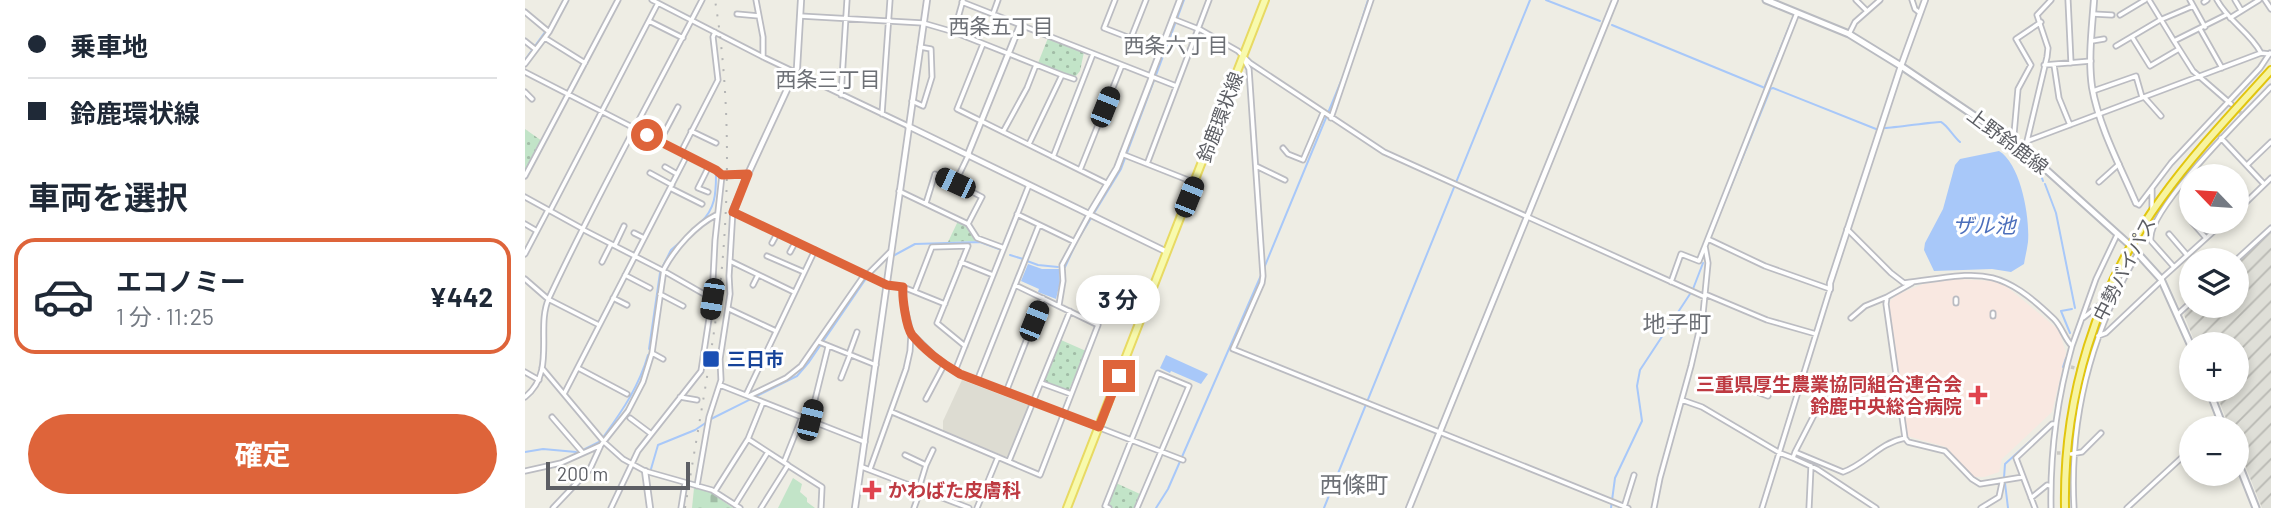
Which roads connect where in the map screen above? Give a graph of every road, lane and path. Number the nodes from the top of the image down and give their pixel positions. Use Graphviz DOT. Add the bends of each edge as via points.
graph roads {
  1 [pos="566,0"];
  2 [pos="618,0"];
  3 [pos="652,0"];
  4 [pos="702,0"];
  5 [pos="756,0"];
  6 [pos="801,0"];
  7 [pos="847,0"];
  8 [pos="890,0"];
  9 [pos="927,0"];
  10 [pos="998,0"];
  11 [pos="1115,0"];
  12 [pos="1146,0"];
  13 [pos="1180,0"];
  14 [pos="1209,0"];
  15 [pos="1265,0"];
  16 [pos="1371,0"];
  17 [pos="1615,0"];
  18 [pos="1766,0"];
  19 [pos="1856,0"];
  20 [pos="1880,0"];
  21 [pos="1913,0"];
  22 [pos="1925,0"];
  23 [pos="2051,0"];
  24 [pos="2068,0"];
  25 [pos="2094,0"];
  26 [pos="2147,0"];
  27 [pos="2190,0"];
  28 [pos="2217,0"];
  29 [pos="2235,0"];
  30 [pos="2259,0"];
  31 [pos="2265,0"];
  32 [pos="963,1"];
  33 [pos="658,3"];
  34 [pos="2193,6"];
  35 [pos="2271,9"];
  36 [pos="1867,11"];
  37 [pos="2242,11"];
  38 [pos="525,12"];
  39 [pos="1798,12"];
  40 [pos="1921,13"];
  41 [pos="737,14"];
  42 [pos="993,14"];
  43 [pos="2093,14"];
  44 [pos="2112,15"];
  45 [pos="2120,15"];
  46 [pos="2226,15"];
  47 [pos="760,16"];
  48 [pos="800,16"];
  49 [pos="846,18"];
  50 [pos="2230,18"];
  51 [pos="1173,19"];
  52 [pos="692,20"];
  53 [pos="889,20"];
  54 [pos="2160,20"];
  55 [pos="649,21"];
  56 [pos="2041,22"];
  57 [pos="923,23"];
  58 [pos="1020,25"];
  59 [pos="1198,28"];
  60 [pos="2203,28"];
  61 [pos="549,32"];
  62 [pos="715,32"];
  63 [pos="954,32"];
  64 [pos="1849,34"];
  65 [pos="2132,37"];
  66 [pos="544,38"];
  67 [pos="683,38"];
  68 [pos="1131,38"];
  69 [pos="2103,39"];
  70 [pos="525,41"];
  71 [pos="2092,41"];
  72 [pos="2174,41"];
  73 [pos="983,44"];
  74 [pos="2116,46"];
  75 [pos="919,47"];
  76 [pos="2179,48"];
  77 [pos="535,49"];
  78 [pos="1161,50"];
  79 [pos="2261,53"];
  80 [pos="2270,53"];
  81 [pos="1009,54"];
  82 [pos="1094,54"];
  83 [pos="763,57"];
  84 [pos="1243,58"];
  85 [pos="2091,61"];
  86 [pos="585,63"];
  87 [pos="2071,63"];
  88 [pos="525,64"];
  89 [pos="1036,64"];
  90 [pos="1122,65"];
  91 [pos="2044,65"];
  92 [pos="2054,65"];
  93 [pos="1901,66"];
  94 [pos="2222,68"];
  95 [pos="2271,70"];
  96 [pos="525,72"];
  97 [pos="795,73"];
  98 [pos="1062,75"];
  99 [pos="1151,76"];
  100 [pos="2200,77"];
  101 [pos="1074,79"];
  102 [pos="1176,86"];
  103 [pos="2271,87"];
  104 [pos="2093,91"];
  105 [pos="525,92"];
  106 [pos="569,94"];
  107 [pos="841,95"];
  108 [pos="2143,98"];
  109 [pos="532,99"];
  110 [pos="912,101"];
  111 [pos="2229,103"];
  112 [pos="678,107"];
  113 [pos="601,111"];
  114 [pos="1325,113"];
  115 [pos="882,114"];
  116 [pos="2100,114"];
  117 [pos="2161,116"];
  118 [pos="1331,117"];
  119 [pos="982,121"];
  120 [pos="2070,125"];
  121 [pos="908,126"];
  122 [pos="635,128"];
  123 [pos="691,131"];
  124 [pos="1003,132"];
  125 [pos="2221,138"];
  126 [pos="2010,139"];
  127 [pos="660,141"];
  128 [pos="2027,141"];
  129 [pos="2271,142"];
  130 [pos="716,143"];
  131 [pos="1029,145"];
  132 [pos="1283,148"];
  133 [pos="2022,148"];
  134 [pos="681,152"];
  135 [pos="969,154"];
  136 [pos="1123,154"];
  137 [pos="687,155"];
  138 [pos="1053,156"];
  139 [pos="1147,164"];
  140 [pos="2119,164"];
  141 [pos="2247,164"];
  142 [pos="709,166"];
  143 [pos="1256,166"];
  144 [pos="2249,166"];
  145 [pos="665,167"];
  146 [pos="1080,170"];
  147 [pos="650,173"];
  148 [pos="677,174"];
  149 [pos="748,174"];
  150 [pos="722,175"];
  151 [pos="525,176"];
  152 [pos="2271,178"];
  153 [pos="1285,180"];
  154 [pos="2099,182"];
  155 [pos="955,183"];
  156 [pos="1195,183"];
  157 [pos="1029,184"];
  158 [pos="1108,184"];
  159 [pos="2265,184"];
  160 [pos="671,187"];
  161 [pos="2152,188"];
  162 [pos="899,191"];
  163 [pos="708,192"];
  164 [pos="525,197"];
  165 [pos="2249,199"];
  166 [pos="926,203"];
  167 [pos="2136,203"];
  168 [pos="702,204"];
  169 [pos="549,210"];
  170 [pos="733,212"];
  171 [pos="2152,213"];
  172 [pos="1017,214"];
  173 [pos="1090,214"];
  174 [pos="717,215"];
  175 [pos="1527,217"];
  176 [pos="525,224"];
  177 [pos="968,224"];
  178 [pos="1039,225"];
  179 [pos="624,226"];
  180 [pos="2271,228"];
  181 [pos="583,229"];
  182 [pos="1847,229"];
  183 [pos="537,231"];
  184 [pos="778,232"];
  185 [pos="634,233"];
  186 [pos="2117,234"];
  187 [pos="2169,234"];
  188 [pos="2202,234"];
  189 [pos="2210,234"];
  190 [pos="644,238"];
  191 [pos="2206,238"];
  192 [pos="1707,239"];
  193 [pos="796,241"];
  194 [pos="1073,241"];
  195 [pos="772,243"];
  196 [pos="613,245"];
  197 [pos="1705,246"];
  198 [pos="2132,247"];
  199 [pos="1004,248"];
  200 [pos="2181,248"];
  201 [pos="2195,248"];
  202 [pos="2249,248"];
  203 [pos="815,250"];
  204 [pos="892,251"];
  205 [pos="790,252"];
  206 [pos="1167,252"];
  207 [pos="2138,253"];
  208 [pos="525,254"];
  209 [pos="635,256"];
  210 [pos="767,256"];
  211 [pos="730,261"];
  212 [pos="602,262"];
  213 [pos="961,262"];
  214 [pos="2179,262"];
  215 [pos="2173,267"];
  216 [pos="664,272"];
  217 [pos="804,272"];
  218 [pos="625,275"];
  219 [pos="758,275"];
  220 [pos="867,275"];
  221 [pos="993,275"];
  222 [pos="525,279"];
  223 [pos="2162,279"];
  224 [pos="1671,282"];
  225 [pos="1913,282"];
  226 [pos="753,285"];
  227 [pos="887,285"];
  228 [pos="1015,285"];
  229 [pos="903,287"];
  230 [pos="650,288"];
  231 [pos="1830,289"];
  232 [pos="915,291"];
  233 [pos="795,292"];
  234 [pos="660,295"];
  235 [pos="1705,295"];
  236 [pos="1887,297"];
  237 [pos="613,298"];
  238 [pos="1043,298"];
  239 [pos="548,299"];
  240 [pos="712,299"];
  241 [pos="2103,303"];
  242 [pos="945,304"];
  243 [pos="627,305"];
  244 [pos="1059,305"];
  245 [pos="683,306"];
  246 [pos="729,309"];
  247 [pos="1070,311"];
  248 [pos="2178,314"];
  249 [pos="1851,318"];
  250 [pos="2082,319"];
  251 [pos="599,325"];
  252 [pos="776,331"];
  253 [pos="857,332"];
  254 [pos="2185,332"];
  255 [pos="911,334"];
  256 [pos="1816,334"];
  257 [pos="2098,336"];
  258 [pos="823,345"];
  259 [pos="965,346"];
  260 [pos="2072,346"];
  261 [pos="652,353"];
  262 [pos="850,355"];
  263 [pos="663,359"];
  264 [pos="876,365"];
  265 [pos="944,365"];
  266 [pos="542,368"];
  267 [pos="578,368"];
  268 [pos="954,371"];
  269 [pos="525,372"];
  270 [pos="841,378"];
  271 [pos="1897,378"];
  272 [pos="539,380"];
  273 [pos="977,381"];
  274 [pos="1041,383"];
  275 [pos="720,385"];
  276 [pos="1752,390"];
  277 [pos="1006,392"];
  278 [pos="1798,393"];
  279 [pos="564,394"];
  280 [pos="627,394"];
  281 [pos="1071,394"];
  282 [pos="525,397"];
  283 [pos="680,397"];
  284 [pos="751,397"];
  285 [pos="926,399"];
  286 [pos="697,400"];
  287 [pos="1682,400"];
  288 [pos="763,402"];
  289 [pos="1033,402"];
  290 [pos="892,412"];
  291 [pos="1063,413"];
  292 [pos="552,417"];
  293 [pos="802,417"];
  294 [pos="630,418"];
  295 [pos="810,420"];
  296 [pos="2055,424"];
  297 [pos="1099,427"];
  298 [pos="1440,431"];
  299 [pos="650,433"];
  300 [pos="2101,433"];
  301 [pos="1905,438"];
  302 [pos="748,439"];
  303 [pos="1131,440"];
  304 [pos="865,443"];
  305 [pos="602,444"];
  306 [pos="933,450"];
  307 [pos="768,452"];
  308 [pos="1162,452"];
  309 [pos="1795,452"];
  310 [pos="583,453"];
  311 [pos="1780,453"];
  312 [pos="2072,454"];
  313 [pos="905,455"];
  314 [pos="998,457"];
  315 [pos="1793,458"];
  316 [pos="1181,459"];
  317 [pos="2179,460"];
  318 [pos="1009,462"];
  319 [pos="631,463"];
  320 [pos="786,464"];
  321 [pos="926,465"];
  322 [pos="1811,466"];
  323 [pos="862,467"];
  324 [pos="870,470"];
  325 [pos="525,471"];
  326 [pos="645,471"];
  327 [pos="1634,475"];
  328 [pos="2023,477"];
  329 [pos="2002,482"];
  330 [pos="685,483"];
  331 [pos="697,486"];
  332 [pos="2051,486"];
  333 [pos="2247,486"];
  334 [pos="920,489"];
  335 [pos="715,491"];
  336 [pos="2031,498"];
  337 [pos="735,505"];
  338 [pos="1626,507"];
  339 [pos="553,508"];
  340 [pos="611,508"];
  341 [pos="650,508"];
  342 [pos="681,508"];
  343 [pos="740,508"];
  344 [pos="761,508"];
  345 [pos="821,508"];
  346 [pos="855,508"];
  347 [pos="914,508"];
  348 [pos="969,508"];
  349 [pos="977,508"];
  350 [pos="1067,508"];
  351 [pos="1109,508"];
  352 [pos="1137,508"];
  353 [pos="1409,508"];
  354 [pos="1654,508"];
  355 [pos="1762,508"];
  356 [pos="1809,508"];
  357 [pos="1877,508"];
  358 [pos="1981,508"];
  359 [pos="2035,508"];
  360 [pos="2051,508"];
  361 [pos="2065,508"];
  362 [pos="2074,508"];
  363 [pos="2127,508"];
  364 [pos="2256,508"];
  1 -- 61 [label="street"];
  2 -- 86 [label="street"];
  3 -- 33 [label="street"];
  4 -- 52 [label="street"];
  5 -- 47 [label="street"];
  6 -- 48 [label="street"];
  7 -- 49 [label="street"];
  8 -- 53 [label="street"];
  9 -- 57 [label="street"];
  10 -- 42 [label="street"];
  11 -- 68 [label="street" via="1104,27"];
  12 -- 68 [label="street"];
  13 -- 51 [label="street"];
  14 -- 59 [label="street"];
  15 -- 84 [label="main road, 鈴鹿環状線"];
  16 -- 118 [label="street"];
  17 -- 175 [label="street"];
  18 -- 39 [label="main road, 上野鈴鹿線"];
  19 -- 36 [label="street"];
  20 -- 36 [label="street"];
  21 -- 40 [label="street"];
  22 -- 40 [label="street"];
  23 -- 56 [label="street" via="2037,15"];
  24 -- 87 [label="street"];
  25 -- 43 [label="street"];
  26 -- 45 [label="street"];
  26 -- 54 [label="street"];
  27 -- 34 [label="street"];
  28 -- 46 [label="street"];
  29 -- 37 [label="street"];
  30 -- 37 [label="street"];
  31 -- 35 [label="street"];
  32 -- 42 [label="street"];
  32 -- 63 [label="street"];
  33 -- 52 [label="street"];
  33 -- 55 [label="street"];
  34 -- 54 [label="street"];
  34 -- 60 [label="street"];
  36 -- 64 [label="street"];
  37 -- 50 [label="street"];
  38 -- 61 [label="street"];
  39 -- 64 [label="main road, 上野鈴鹿線"];
  39 -- 192 [label="street"];
  40 -- 93 [label="street"];
  41 -- 47 [label="street"];
  42 -- 58 [label="street"];
  43 -- 44 [label="street"];
  43 -- 71 [label="street"];
  46 -- 50 [label="street"];
  46 -- 60 [label="street"];
  47 -- 83 [label="street"];
  48 -- 49 [label="street"];
  48 -- 97 [label="street"];
  49 -- 53 [label="street"];
  49 -- 107 [label="street"];
  50 -- 79 [label="street"];
  51 -- 59 [label="street"];
  51 -- 78 [label="street"];
  52 -- 62 [label="street"];
  52 -- 67 [label="street"];
  53 -- 57 [label="street"];
  53 -- 115 [label="street"];
  54 -- 65 [label="street"];
  54 -- 72 [label="street"];
  55 -- 67 [label="street"];
  55 -- 113 [label="street"];
  56 -- 91 [label="street" via="2048,48"];
  56 -- 126 [label="street" via="2016,39 2031,65 2018,89"];
  57 -- 63 [label="street"];
  57 -- 75 [label="street"];
  58 -- 81 [label="street"];
  58 -- 82 [label="street"];
  59 -- 84 [label="street"];
  59 -- 102 [label="street"];
  60 -- 72 [label="street"];
  60 -- 94 [label="street"];
  61 -- 66 [label="street"];
  62 -- 83 [label="street"];
  62 -- 123 [label="street" via="718,80"];
  63 -- 73 [label="street"];
  64 -- 93 [label="main road, 上野鈴鹿線"];
  65 -- 74 [label="street"];
  65 -- 76 [label="street" via="2150,66"];
  66 -- 77 [label="street"];
  66 -- 86 [label="street"];
  67 -- 122 [label="street"];
  68 -- 78 [label="street"];
  69 -- 71 [label="street"];
  70 -- 77 [label="street"];
  71 -- 85 [label="street"];
  72 -- 76 [label="street"];
  73 -- 81 [label="street"];
  73 -- 119 [label="street" via="957,109"];
  75 -- 110 [label="street"];
  75 -- 110 [label="street" via="931,49 932,76 923,106"];
  76 -- 100 [label="street"];
  77 -- 88 [label="street"];
  78 -- 99 [label="street"];
  79 -- 80 [label="street"];
  79 -- 94 [label="street"];
  80 -- 111 [label="street"];
  81 -- 89 [label="street"];
  81 -- 119 [label="street"];
  82 -- 90 [label="street"];
  82 -- 138 [label="street"];
  83 -- 97 [label="street"];
  84 -- 114 [label="street"];
  84 -- 143 [label="street" via="1249,69"];
  84 -- 156 [label="main road, 鈴鹿環状線"];
  85 -- 87 [label="street"];
  85 -- 104 [label="street"];
  86 -- 106 [label="street"];
  87 -- 92 [label="street"];
  89 -- 98 [label="street"];
  89 -- 124 [label="street"];
  90 -- 99 [label="street"];
  90 -- 146 [label="street"];
  91 -- 92 [label="street"];
  91 -- 128 [label="street"];
  92 -- 120 [label="street" via="2059,98"];
  93 -- 126 [label="main road, 上野鈴鹿線"];
  93 -- 182 [label="street"];
  94 -- 100 [label="street"];
  95 -- 171 [label="highway, 中勢バイパス" via="2188,164"];
  96 -- 106 [label="street"];
  97 -- 107 [label="street"];
  97 -- 149 [label="street"];
  98 -- 101 [label="street"];
  98 -- 131 [label="street"];
  99 -- 102 [label="street"];
  99 -- 136 [label="street"];
  100 -- 108 [label="street"];
  100 -- 111 [label="street"];
  102 -- 139 [label="street"];
  103 -- 125 [label="street"];
  104 -- 108 [label="street" via="2136,76"];
  104 -- 116 [label="street"];
  105 -- 109 [label="street"];
  106 -- 113 [label="street"];
  106 -- 151 [label="street"];
  107 -- 115 [label="street"];
  108 -- 116 [label="street"];
  108 -- 117 [label="street"];
  110 -- 121 [label="street"];
  111 -- 161 [label="street"];
  112 -- 127 [label="street"];
  113 -- 122 [label="street"];
  113 -- 169 [label="street"];
  114 -- 118 [label="street"];
  114 -- 132 [label="street" via="1303,160"];
  115 -- 121 [label="street"];
  116 -- 120 [label="street"];
  116 -- 140 [label="street"];
  118 -- 175 [label="street" via="1384,152"];
  119 -- 124 [label="street"];
  119 -- 135 [label="street"];
  120 -- 128 [label="street"];
  121 -- 135 [label="street"];
  121 -- 162 [label="street"];
  122 -- 127 [label="street"];
  122 -- 181 [label="street"];
  123 -- 130 [label="street"];
  123 -- 134 [label="street"];
  124 -- 131 [label="street"];
  125 -- 141 [label="street"];
  125 -- 215 [label="street" via="2151,230 2153,246"];
  126 -- 133 [label="main road, 上野鈴鹿線"];
  127 -- 134 [label="street"];
  128 -- 133 [label="street"];
  129 -- 141 [label="street"];
  131 -- 138 [label="street"];
  133 -- 186 [label="main road, 上野鈴鹿線"];
  134 -- 137 [label="street"];
  135 -- 155 [label="street"];
  135 -- 157 [label="street"];
  136 -- 139 [label="street"];
  136 -- 158 [label="street"];
  137 -- 142 [label="street"];
  137 -- 148 [label="street"];
  138 -- 146 [label="street"];
  139 -- 156 [label="street"];
  140 -- 154 [label="street"];
  140 -- 167 [label="street"];
  142 -- 150 [label="street"];
  142 -- 163 [label="street" via="698,188"];
  143 -- 153 [label="street"];
  143 -- 298 [label="street" via="1262,283 1233,349"];
  144 -- 159 [label="street"];
  145 -- 148 [label="street"];
  146 -- 158 [label="street"];
  147 -- 160 [label="street"];
  148 -- 160 [label="street"];
  149 -- 150 [label="street"];
  149 -- 170 [label="street"];
  150 -- 174 [label="street"];
  152 -- 159 [label="street"];
  155 -- 166 [label="street" via="935,174"];
  155 -- 177 [label="street" via="982,197"];
  156 -- 206 [label="main road, 鈴鹿環状線"];
  157 -- 172 [label="street"];
  157 -- 173 [label="street"];
  158 -- 173 [label="street"];
  159 -- 165 [label="street"];
  160 -- 168 [label="street"];
  160 -- 190 [label="street"];
  161 -- 167 [label="street" via="2139,205"];
  161 -- 171 [label="street"];
  162 -- 166 [label="street"];
  162 -- 204 [label="street"];
  164 -- 169 [label="street"];
  166 -- 177 [label="street"];
  169 -- 181 [label="street"];
  169 -- 183 [label="street"];
  170 -- 184 [label="street"];
  170 -- 211 [label="street"];
  171 -- 198 [label="highway, 中勢バイパス"];
  172 -- 178 [label="street"];
  172 -- 199 [label="street"];
  173 -- 194 [label="street"];
  173 -- 206 [label="street"];
  174 -- 216 [label="street" via="673,253"];
  174 -- 240 [label="street"];
  175 -- 224 [label="street"];
  175 -- 298 [label="street"];
  176 -- 183 [label="street"];
  177 -- 199 [label="street" via="977,238"];
  178 -- 194 [label="street"];
  178 -- 228 [label="street"];
  179 -- 196 [label="street"];
  180 -- 202 [label="street"];
  181 -- 196 [label="street"];
  181 -- 239 [label="street"];
  182 -- 225 [label="street" via="1899,281"];
  182 -- 231 [label="street"];
  183 -- 208 [label="street"];
  184 -- 193 [label="street"];
  184 -- 195 [label="street"];
  185 -- 190 [label="street"];
  186 -- 198 [label="main road, 上野鈴鹿線"];
  186 -- 250 [label="street"];
  187 -- 200 [label="street"];
  188 -- 191 [label="street"];
  189 -- 191 [label="street"];
  190 -- 209 [label="street"];
  191 -- 201 [label="street"];
  192 -- 197 [label="street"];
  192 -- 231 [label="street"];
  193 -- 203 [label="street"];
  193 -- 205 [label="street"];
  194 -- 244 [label="street" via="1062,265"];
  196 -- 209 [label="street"];
  196 -- 212 [label="street"];
  197 -- 224 [label="street" via="1699,261 1681,254"];
  197 -- 235 [label="street"];
  198 -- 207 [label="main road, 上野鈴鹿線"];
  198 -- 241 [label="highway, 中勢バイパス"];
  199 -- 221 [label="street"];
  203 -- 217 [label="street"];
  203 -- 220 [label="street"];
  204 -- 220 [label="street"];
  204 -- 227 [label="street"];
  206 -- 297 [label="main road, 鈴鹿環状線"];
  207 -- 223 [label="main road, 上野鈴鹿線"];
  207 -- 257 [label="street"];
  209 -- 216 [label="street"];
  209 -- 218 [label="street"];
  210 -- 217 [label="street"];
  211 -- 219 [label="street"];
  211 -- 246 [label="street"];
  213 -- 221 [label="street"];
  213 -- 232 [label="street" via="968,246 932,247"];
  213 -- 242 [label="street"];
  214 -- 215 [label="street"];
  215 -- 223 [label="street"];
  216 -- 234 [label="street"];
  216 -- 240 [label="street"];
  217 -- 233 [label="street"];
  218 -- 230 [label="street"];
  218 -- 237 [label="street"];
  219 -- 226 [label="street"];
  219 -- 233 [label="street"];
  220 -- 227 [label="street"];
  220 -- 258 [label="street"];
  221 -- 259 [label="street"];
  222 -- 239 [label="street"];
  223 -- 248 [label="main road, 上野鈴鹿線"];
  223 -- 257 [label="street"];
  224 -- 235 [label="street"];
  225 -- 236 [label="street"];
  225 -- 260 [label="street" via="1987,275 2003,280 2056,321"];
  227 -- 229 [label="street"];
  227 -- 264 [label="street"];
  228 -- 238 [label="street"];
  228 -- 273 [label="street"];
  229 -- 232 [label="street"];
  229 -- 255 [label="street"];
  231 -- 256 [label="street"];
  232 -- 242 [label="street"];
  233 -- 252 [label="street"];
  234 -- 245 [label="street"];
  234 -- 261 [label="street"];
  235 -- 256 [label="street"];
  235 -- 287 [label="street"];
  236 -- 249 [label="street"];
  236 -- 271 [label="street"];
  237 -- 243 [label="street"];
  237 -- 251 [label="street"];
  238 -- 244 [label="street"];
  238 -- 277 [label="street"];
  239 -- 251 [label="street"];
  239 -- 266 [label="street"];
  240 -- 283 [label="street" via="701,370"];
  241 -- 250 [label="street"];
  241 -- 361 [label="highway, 中勢バイパス" via="2071,414"];
  242 -- 259 [label="street" via="937,323"];
  244 -- 247 [label="street"];
  246 -- 252 [label="street"];
  246 -- 275 [label="street"];
  247 -- 274 [label="street"];
  247 -- 281 [label="street" via="1098,325"];
  248 -- 254 [label="main road, 上野鈴鹿線"];
  250 -- 260 [label="street"];
  251 -- 267 [label="street"];
  252 -- 284 [label="street"];
  253 -- 262 [label="street"];
  255 -- 265 [label="street"];
  255 -- 290 [label="street"];
  256 -- 278 [label="street"];
  257 -- 312 [label="street" via="2085,371"];
  258 -- 262 [label="street"];
  258 -- 284 [label="street" via="792,375"];
  258 -- 295 [label="street"];
  259 -- 268 [label="street"];
  260 -- 296 [label="street"];
  261 -- 263 [label="street"];
  261 -- 305 [label="street" via="635,398"];
  262 -- 264 [label="street"];
  262 -- 270 [label="street"];
  264 -- 304 [label="street"];
  265 -- 268 [label="street"];
  265 -- 285 [label="street"];
  266 -- 272 [label="street"];
  266 -- 279 [label="street"];
  267 -- 279 [label="street"];
  267 -- 280 [label="street"];
  268 -- 273 [label="street"];
  269 -- 272 [label="street"];
  271 -- 301 [label="street"];
  271 -- 309 [label="street" via="1828,388"];
  272 -- 282 [label="street"];
  273 -- 277 [label="street"];
  274 -- 281 [label="street"];
  274 -- 289 [label="street"];
  275 -- 284 [label="street"];
  275 -- 331 [label="street" via="709,417"];
  276 -- 278 [label="street" via="1768,396 1772,386"];
  277 -- 289 [label="street"];
  278 -- 311 [label="street"];
  279 -- 305 [label="street"];
  281 -- 291 [label="street"];
  283 -- 286 [label="street"];
  283 -- 299 [label="street"];
  284 -- 288 [label="street"];
  287 -- 311 [label="street"];
  287 -- 354 [label="street"];
  288 -- 293 [label="street"];
  288 -- 302 [label="street"];
  289 -- 291 [label="street"];
  289 -- 318 [label="street"];
  290 -- 314 [label="street"];
  290 -- 324 [label="street"];
  291 -- 297 [label="street"];
  291 -- 318 [label="street" via="1039,475"];
  292 -- 310 [label="street"];
  293 -- 295 [label="street"];
  293 -- 320 [label="street"];
  294 -- 299 [label="street"];
  295 -- 304 [label="street"];
  296 -- 328 [label="street" via="2015,458"];
  296 -- 332 [label="street"];
  297 -- 303 [label="street"];
  297 -- 350 [label="main road, 鈴鹿環状線"];
  298 -- 338 [label="street"];
  298 -- 353 [label="street"];
  299 -- 319 [label="street"];
  300 -- 312 [label="street" via="2082,452"];
  301 -- 309 [label="street" via="1888,443 1846,472"];
  301 -- 329 [label="street" via="1945,451 1975,482"];
  302 -- 307 [label="street"];
  302 -- 335 [label="street"];
  303 -- 308 [label="street"];
  303 -- 308 [label="street" via="1158,373 1189,386"];
  303 -- 351 [label="street" via="1105,506"];
  304 -- 323 [label="street"];
  305 -- 310 [label="street"];
  305 -- 319 [label="street"];
  305 -- 339 [label="street" via="590,469"];
  306 -- 321 [label="street"];
  307 -- 320 [label="street"];
  307 -- 337 [label="street"];
  308 -- 316 [label="street"];
  308 -- 352 [label="street"];
  309 -- 315 [label="street"];
  310 -- 325 [label="street"];
  311 -- 315 [label="street"];
  311 -- 355 [label="street"];
  312 -- 362 [label="street"];
  313 -- 321 [label="street"];
  314 -- 318 [label="street"];
  314 -- 349 [label="street"];
  315 -- 322 [label="street"];
  317 -- 363 [label="street"];
  319 -- 326 [label="street"];
  319 -- 340 [label="street"];
  320 -- 344 [label="street"];
  320 -- 345 [label="street" via="822,487"];
  321 -- 334 [label="street"];
  322 -- 356 [label="street"];
  322 -- 357 [label="street"];
  323 -- 324 [label="street"];
  323 -- 346 [label="street"];
  324 -- 334 [label="street"];
  326 -- 330 [label="street"];
  326 -- 341 [label="street"];
  327 -- 338 [label="street"];
  328 -- 329 [label="street"];
  328 -- 336 [label="street"];
  329 -- 358 [label="street" via="1999,497"];
  330 -- 331 [label="street"];
  330 -- 342 [label="street"];
  331 -- 335 [label="street"];
  332 -- 336 [label="street"];
  332 -- 360 [label="street"];
  333 -- 364 [label="main road"];
  334 -- 347 [label="street"];
  334 -- 348 [label="street"];
  335 -- 337 [label="street"];
  336 -- 359 [label="street"];
  337 -- 343 [label="street"];
}
